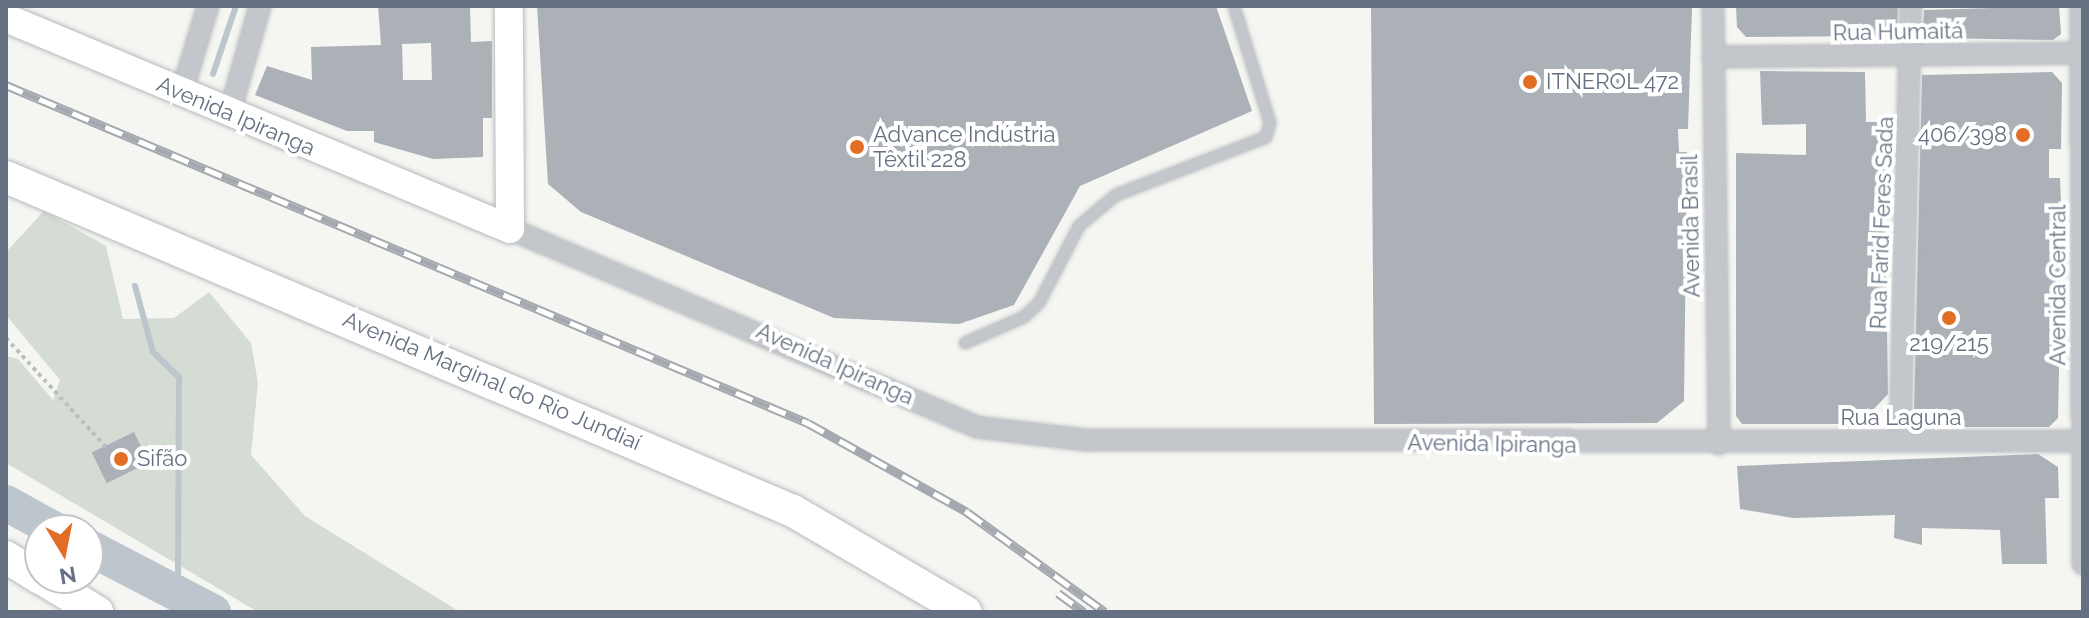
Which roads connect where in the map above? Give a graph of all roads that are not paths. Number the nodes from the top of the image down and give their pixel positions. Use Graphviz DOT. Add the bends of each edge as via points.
graph roads {
  1 [pos="208,6"];
  2 [pos="260,6"];
  3 [pos="509,6"];
  4 [pos="1234,6"];
  5 [pos="1713,6"];
  6 [pos="1911,6"];
  7 [pos="2081,6"];
  8 [pos="6,18"];
  9 [pos="2082,53"];
  10 [pos="1910,56"];
  11 [pos="1713,57"];
  12 [pos="186,94"];
  13 [pos="225,113"];
  14 [pos="6,177"];
  15 [pos="510,229"];
  16 [pos="965,343"];
  17 [pos="1900,441"];
  18 [pos="2083,441"];
  19 [pos="1719,444"];
  20 [pos="6,557"];
  21 [pos="2083,564"];
  22 [pos="24,568"];
  23 [pos="67,594"];
  24 [pos="97,612"];
  25 [pos="966,612"];
  1 -- 12 [label="street"];
  2 -- 13 [label="street"];
  3 -- 15 [label="main road"];
  4 -- 16 [label="lane" via="1270,123 1266,137 1116,195 1079,226 1039,303 1024,317"];
  5 -- 11 [label="street, Avenida Brasil"];
  6 -- 10 [label="street, Rua Farid Feres Sada"];
  7 -- 9 [label="street, Avenida Central"];
  8 -- 12 [label="main road, Avenida Ipiranga"];
  9 -- 10 [label="street, Rua Humaitá"];
  9 -- 18 [label="street, Avenida Central"];
  10 -- 11 [label="street, Rua Humaitá"];
  10 -- 17 [label="street, Rua Farid Feres Sada"];
  11 -- 19 [label="street, Avenida Brasil"];
  12 -- 13 [label="main road, Avenida Ipiranga"];
  13 -- 15 [label="main road, Avenida Ipiranga"];
  14 -- 25 [label="main road, Avenida Marginal do Rio Jundiaí" via="793,511"];
  15 -- 19 [label="street, Avenida Ipiranga" via="977,427 1086,440"];
  17 -- 18 [label="street, Rua Laguna"];
  17 -- 19 [label="street, Rua Laguna"];
  18 -- 21 [label="street, Avenida Central"];
  20 -- 22 [label="main road"];
  23 -- 24 [label="main road"];
}
